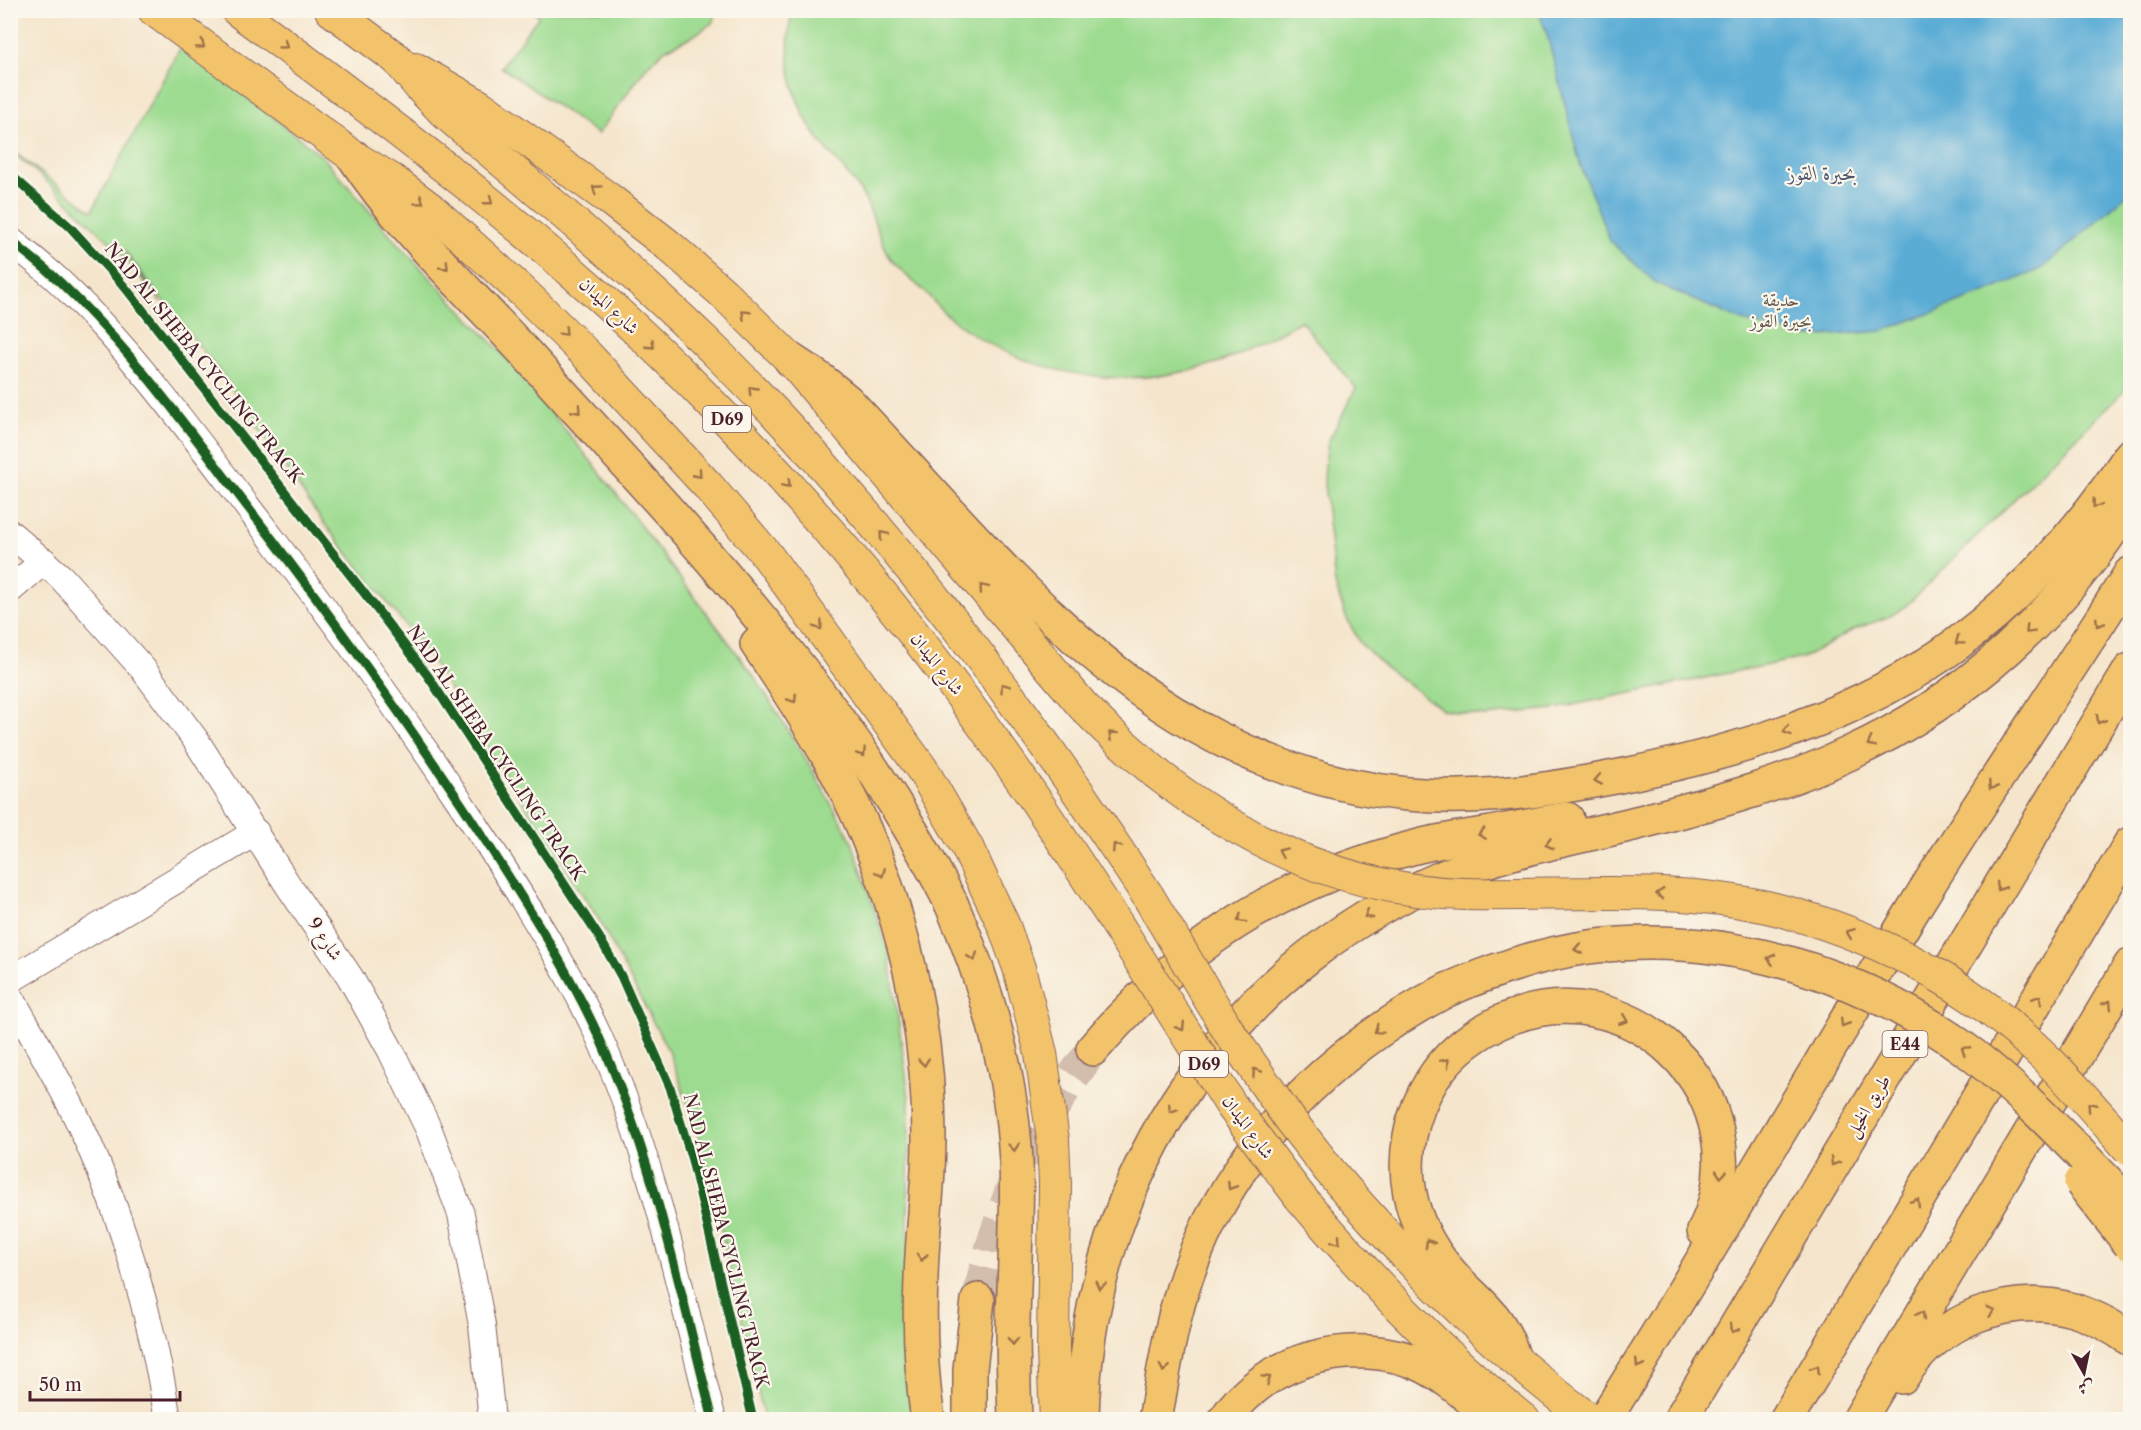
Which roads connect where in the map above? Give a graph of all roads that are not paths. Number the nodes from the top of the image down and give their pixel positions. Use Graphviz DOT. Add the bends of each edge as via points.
graph roads {
  1 [pos="154,10"];
  2 [pos="237,10"];
  3 [pos="331,10"];
  4 [pos="397,58"];
  5 [pos="354,157"];
  6 [pos="10,240"];
  7 [pos="791,360"];
  8 [pos="2130,456"];
  9 [pos="2130,502"];
  10 [pos="682,526"];
  11 [pos="10,533"];
  12 [pos="44,561"];
  13 [pos="2130,574"];
  14 [pos="10,590"];
  15 [pos="2130,670"];
  16 [pos="1767,786"];
  17 [pos="256,832"];
  18 [pos="2130,844"];
  19 [pos="2130,966"];
  20 [pos="10,980"];
  21 [pos="10,996"];
  22 [pos="1093,1049"];
  23 [pos="2028,1101"];
  24 [pos="2130,1150"];
  25 [pos="2130,1205"];
  26 [pos="2130,1244"];
  27 [pos="978,1300"];
  28 [pos="1670,1315"];
  29 [pos="2130,1340"];
  30 [pos="1513,1356"];
  31 [pos="1510,1416"];
  32 [pos="168,1419"];
  33 [pos="492,1419"];
  34 [pos="713,1419"];
  35 [pos="928,1419"];
  36 [pos="970,1419"];
  37 [pos="1016,1419"];
  38 [pos="1056,1419"];
  39 [pos="1082,1419"];
  40 [pos="1155,1419"];
  41 [pos="1225,1419"];
  42 [pos="1590,1419"];
  43 [pos="1604,1419"];
  44 [pos="1680,1419"];
  45 [pos="1786,1419"];
  46 [pos="1858,1419"];
  47 [pos="1875,1419"];
  1 -- 5 [label="main road, one-way"];
  2 -- 31 [label="main road, شارع الميدان / D69, one-way, bridge" via="516,223 709,400 764,459 929,654 1013,768 1231,1105 1300,1197 1367,1275"];
  3 -- 4 [label="main road, D69"];
  7 -- 4 [label="main road, one-way" via="668,244 480,106"];
  30 -- 4 [label="main road, D69, one-way, bridge" via="1397,1247 1329,1170 1253,1067 1099,821 995,675 831,474 653,292 444,112"];
  5 -- 10 [label="highway, one-way" via="409,229"];
  5 -- 38 [label="main road, one-way" via="392,180 466,238 649,420 766,554 922,769 967,847 1019,968 1048,1096 1055,1184"];
  6 -- 34 [label="street" via="64,285 120,345 319,600 436,764 554,950 599,1037 641,1144"];
  8 -- 7 [label="highway, one-way" via="2078,528 2036,574 1956,644 1880,691 1799,727 1642,771 1480,796 1408,794 1339,783 1275,764 1214,736 1144,693 1053,617 846,400"];
  24 -- 7 [label="main road, one-way, bridge" via="2062,1075 2000,1018 1930,971 1853,934 1774,909 1691,895 1427,891 1357,878 1287,854 1218,819 1156,773 1083,706"];
  9 -- 16 [label="highway, one-way" via="2100,548 2051,608 1969,682 1887,735"];
  10 -- 35 [label="highway, one-way" via="835,768 870,844 897,923 916,1004 927,1088 928,1186 920,1318"];
  10 -- 37 [label="highway, one-way, bridge" via="770,627 846,730 913,832 951,903 981,978 1005,1068 1011,1114 1016,1195"];
  11 -- 12 [label="street, شارع 9"];
  12 -- 14 [label="street"];
  12 -- 17 [label="street, شارع 9" via="143,669"];
  13 -- 28 [label="highway, one-way" via="1932,880"];
  15 -- 44 [label="highway, طريق الخيل / E44, one-way"];
  16 -- 22 [label="highway, one-way" via="1456,838 1354,865 1286,894 1204,944 1143,994"];
  16 -- 39 [label="highway, one-way" via="1470,866 1361,918 1265,993 1210,1053 1165,1120 1142,1164 1102,1275 1089,1338"];
  17 -- 20 [label="street"];
  17 -- 33 [label="street, شارع 9" via="350,977 391,1050 437,1149 456,1197 471,1260"];
  45 -- 18 [label="highway, one-way"];
  46 -- 19 [label="highway, one-way"];
  21 -- 32 [label="street" via="72,1108 111,1199 140,1285"];
  23 -- 25 [label="highway, bridge"];
  23 -- 26 [label="highway, bridge" via="2058,1155"];
  23 -- 40 [label="highway, one-way, bridge" via="1942,1033 1878,998 1810,970 1739,951 1664,943 1590,947 1481,975 1383,1027 1326,1071 1276,1122 1233,1181 1188,1273 1170,1337"];
  27 -- 36 [label="highway" via="970,1369"];
  30 -- 28 [label="highway, one-way" via="1496,1319 1447,1269 1424,1234 1410,1194 1408,1152 1421,1100 1437,1072 1484,1029 1524,1013 1588,1009 1629,1021 1665,1044 1704,1092 1718,1129 1722,1169 1719,1189 1681,1276"];
  28 -- 43 [label="highway, one-way"];
  47 -- 29 [label="highway, one-way" via="1919,1355 1970,1317 2032,1305 2064,1308 2094,1318"];
  30 -- 42 [label="main road, D69"];
  41 -- 31 [label="highway, one-way" via="1255,1387 1289,1366 1328,1354 1367,1352 1422,1366"];
}
